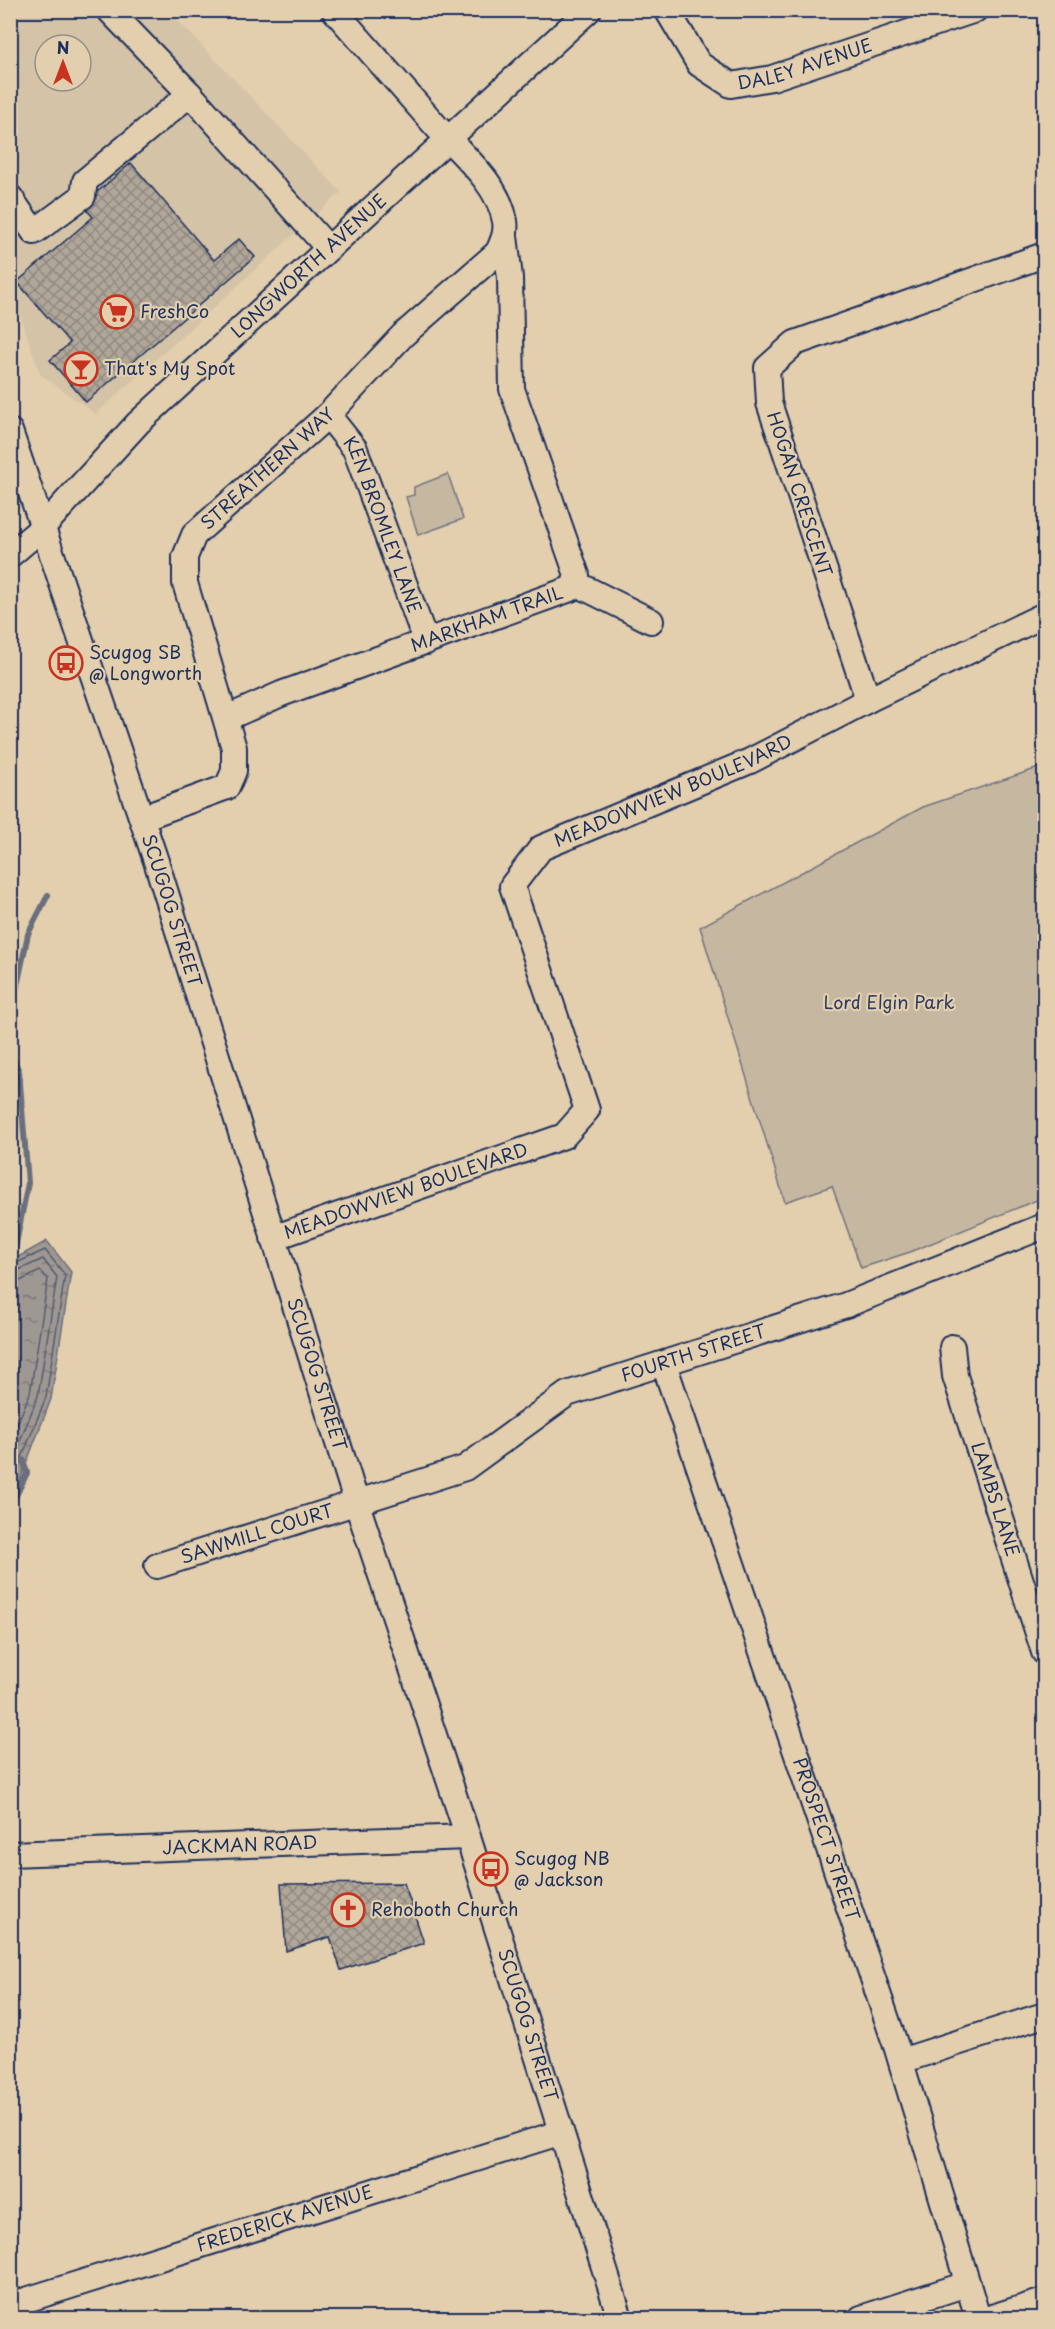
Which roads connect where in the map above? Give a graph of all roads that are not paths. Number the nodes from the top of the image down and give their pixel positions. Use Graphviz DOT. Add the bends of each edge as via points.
graph roads {
  1 [pos="109,10"];
  2 [pos="334,10"];
  3 [pos="589,10"];
  4 [pos="667,10"];
  5 [pos="975,10"];
  6 [pos="190,94"];
  7 [pos="448,139"];
  8 [pos="10,197"];
  9 [pos="505,236"];
  10 [pos="328,248"];
  11 [pos="1044,255"];
  12 [pos="328,415"];
  13 [pos="10,431"];
  14 [pos="43,527"];
  15 [pos="10,555"];
  16 [pos="575,583"];
  17 [pos="1044,615"];
  18 [pos="651,621"];
  19 [pos="426,642"];
  20 [pos="868,700"];
  21 [pos="227,718"];
  22 [pos="142,818"];
  23 [pos="1044,1226"];
  24 [pos="273,1238"];
  25 [pos="952,1347"];
  26 [pos="664,1364"];
  27 [pos="357,1504"];
  28 [pos="157,1566"];
  29 [pos="1044,1652"];
  30 [pos="468,1837"];
  31 [pos="10,1854"];
  32 [pos="1044,2015"];
  33 [pos="901,2061"];
  34 [pos="559,2133"];
  35 [pos="968,2284"];
  36 [pos="1044,2301"];
  37 [pos="10,2305"];
  38 [pos="620,2319"];
  39 [pos="861,2319"];
  40 [pos="978,2319"];
  41 [pos="989,2319"];
  1 -- 6 [label="street"];
  2 -- 7 [label="street"];
  3 -- 7 [label="street, LONGWORTH AVENUE"];
  4 -- 5 [label="street, DALEY AVENUE" via="699,64 731,85 772,78"];
  6 -- 8 [label="street" via="85,181 82,196 34,232"];
  6 -- 10 [label="street"];
  7 -- 9 [label="street" via="473,163 495,195 505,221"];
  7 -- 10 [label="street, LONGWORTH AVENUE"];
  9 -- 12 [label="street, STREATHERN WAY" via="498,252 403,335"];
  9 -- 16 [label="street, MARKHAM TRAIL" via="510,278 512,389 577,575"];
  10 -- 14 [label="street, LONGWORTH AVENUE" via="138,423"];
  11 -- 20 [label="street, HOGAN CRESCENT" via="795,343 767,368 769,403"];
  12 -- 19 [label="street, KEN BROMLEY LANE" via="355,449"];
  12 -- 21 [label="street, STREATHERN WAY" via="194,535 185,557 185,583"];
  13 -- 14 [label="street, SCUGOG STREET"];
  14 -- 15 [label="street, LONGWORTH AVENUE"];
  14 -- 22 [label="street, SCUGOG STREET"];
  16 -- 18 [label="street"];
  16 -- 19 [label="street, MARKHAM TRAIL" via="573,588 550,598"];
  17 -- 20 [label="street, MEADOWVIEW BOULEVARD"];
  19 -- 21 [label="street, MARKHAM TRAIL" via="281,694"];
  20 -- 24 [label="street, MEADOWVIEW BOULEVARD" via="750,761 540,848 512,886 587,1110 564,1136"];
  21 -- 22 [label="street, STREATHERN WAY" via="234,748 234,771 228,787"];
  22 -- 24 [label="street, SCUGOG STREET"];
  23 -- 26 [label="street, FOURTH STREET" via="846,1305"];
  24 -- 27 [label="street, SCUGOG STREET"];
  25 -- 29 [label="street, LAMBS LANE" via="955,1376"];
  26 -- 27 [label="street, FOURTH STREET" via="567,1394 465,1468"];
  26 -- 33 [label="street, PROSPECT STREET"];
  27 -- 28 [label="street, SAWMILL COURT"];
  27 -- 30 [label="street, SCUGOG STREET"];
  30 -- 31 [label="street, JACKMAN ROAD"];
  30 -- 34 [label="street, SCUGOG STREET"];
  32 -- 33 [label="street"];
  33 -- 35 [label="street, PROSPECT STREET"];
  34 -- 37 [label="street, FREDERICK AVENUE"];
  34 -- 38 [label="street, SCUGOG STREET"];
  35 -- 39 [label="street"];
  35 -- 40 [label="street, PROSPECT STREET"];
  36 -- 41 [label="street"];
}
